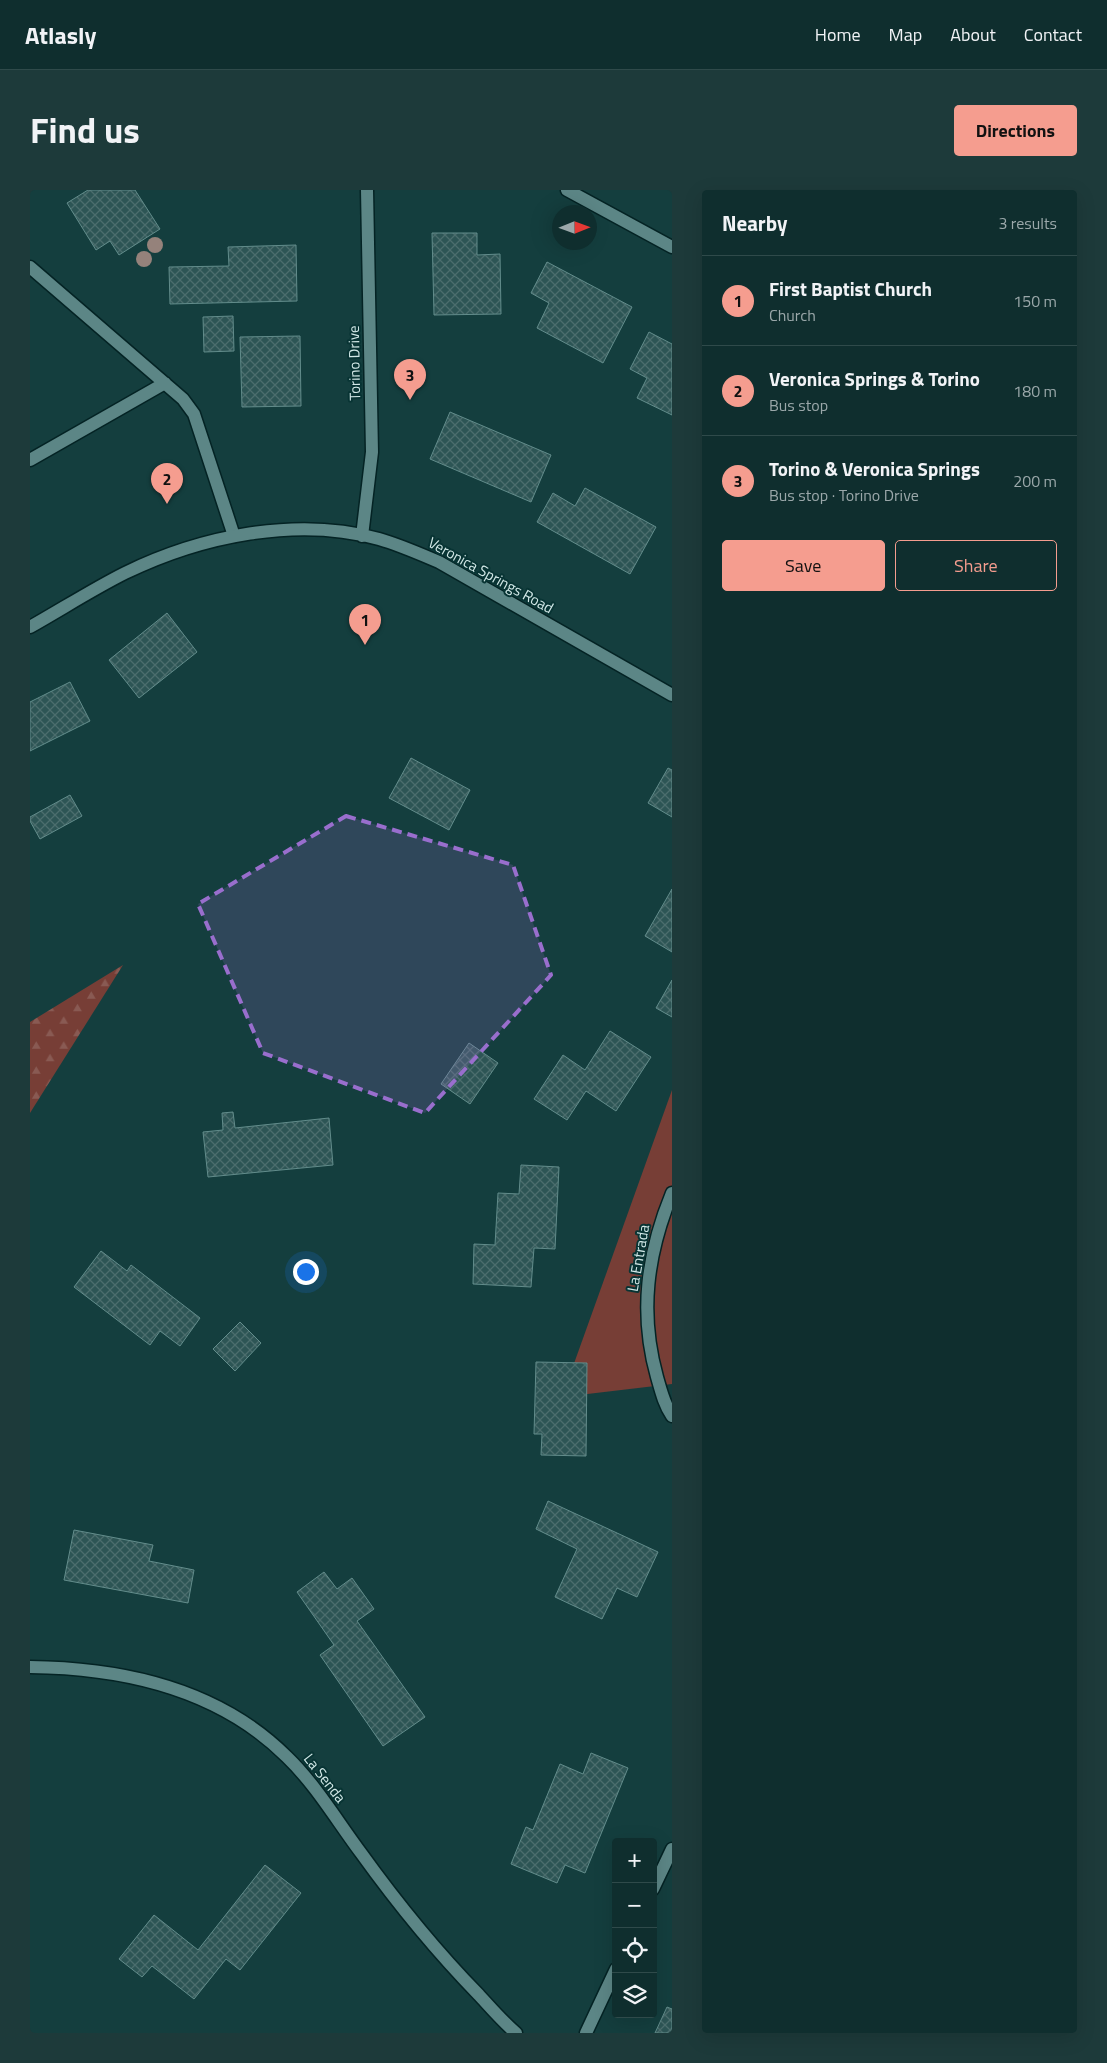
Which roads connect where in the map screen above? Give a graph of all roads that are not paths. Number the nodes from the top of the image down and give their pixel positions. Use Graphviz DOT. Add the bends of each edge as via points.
graph roads {
  1 [pos="367,190"];
  2 [pos="567,190"];
  3 [pos="672,246"];
  4 [pos="30,267"];
  5 [pos="165,383"];
  6 [pos="30,460"];
  7 [pos="234,536"];
  8 [pos="362,536"];
  9 [pos="30,627"];
  10 [pos="672,695"];
  11 [pos="672,1193"];
  12 [pos="672,1416"];
  13 [pos="30,1668"];
  14 [pos="672,1849"];
  15 [pos="656,1883"];
  16 [pos="614,1973"];
  17 [pos="516,2033"];
  18 [pos="586,2033"];
  1 -- 8 [label="street, Torino Drive" via="372,452"];
  2 -- 3 [label="street"];
  4 -- 5 [label="street"];
  5 -- 6 [label="street"];
  5 -- 7 [label="street" via="194,414"];
  7 -- 8 [label="street, Veronica Springs Road" via="311,529"];
  7 -- 9 [label="street, Veronica Springs Road" via="179,551 126,573"];
  8 -- 10 [label="street, Veronica Springs Road" via="409,549 439,562"];
  11 -- 12 [label="street, La Entrada" via="660,1223 648,1278 647,1315 650,1352 665,1406"];
  13 -- 17 [label="street, La Senda" via="65,1668 130,1676 210,1702 250,1726 287,1756 308,1780 391,1894 456,1971"];
  14 -- 15 [label="street"];
  16 -- 18 [label="street"];
}
